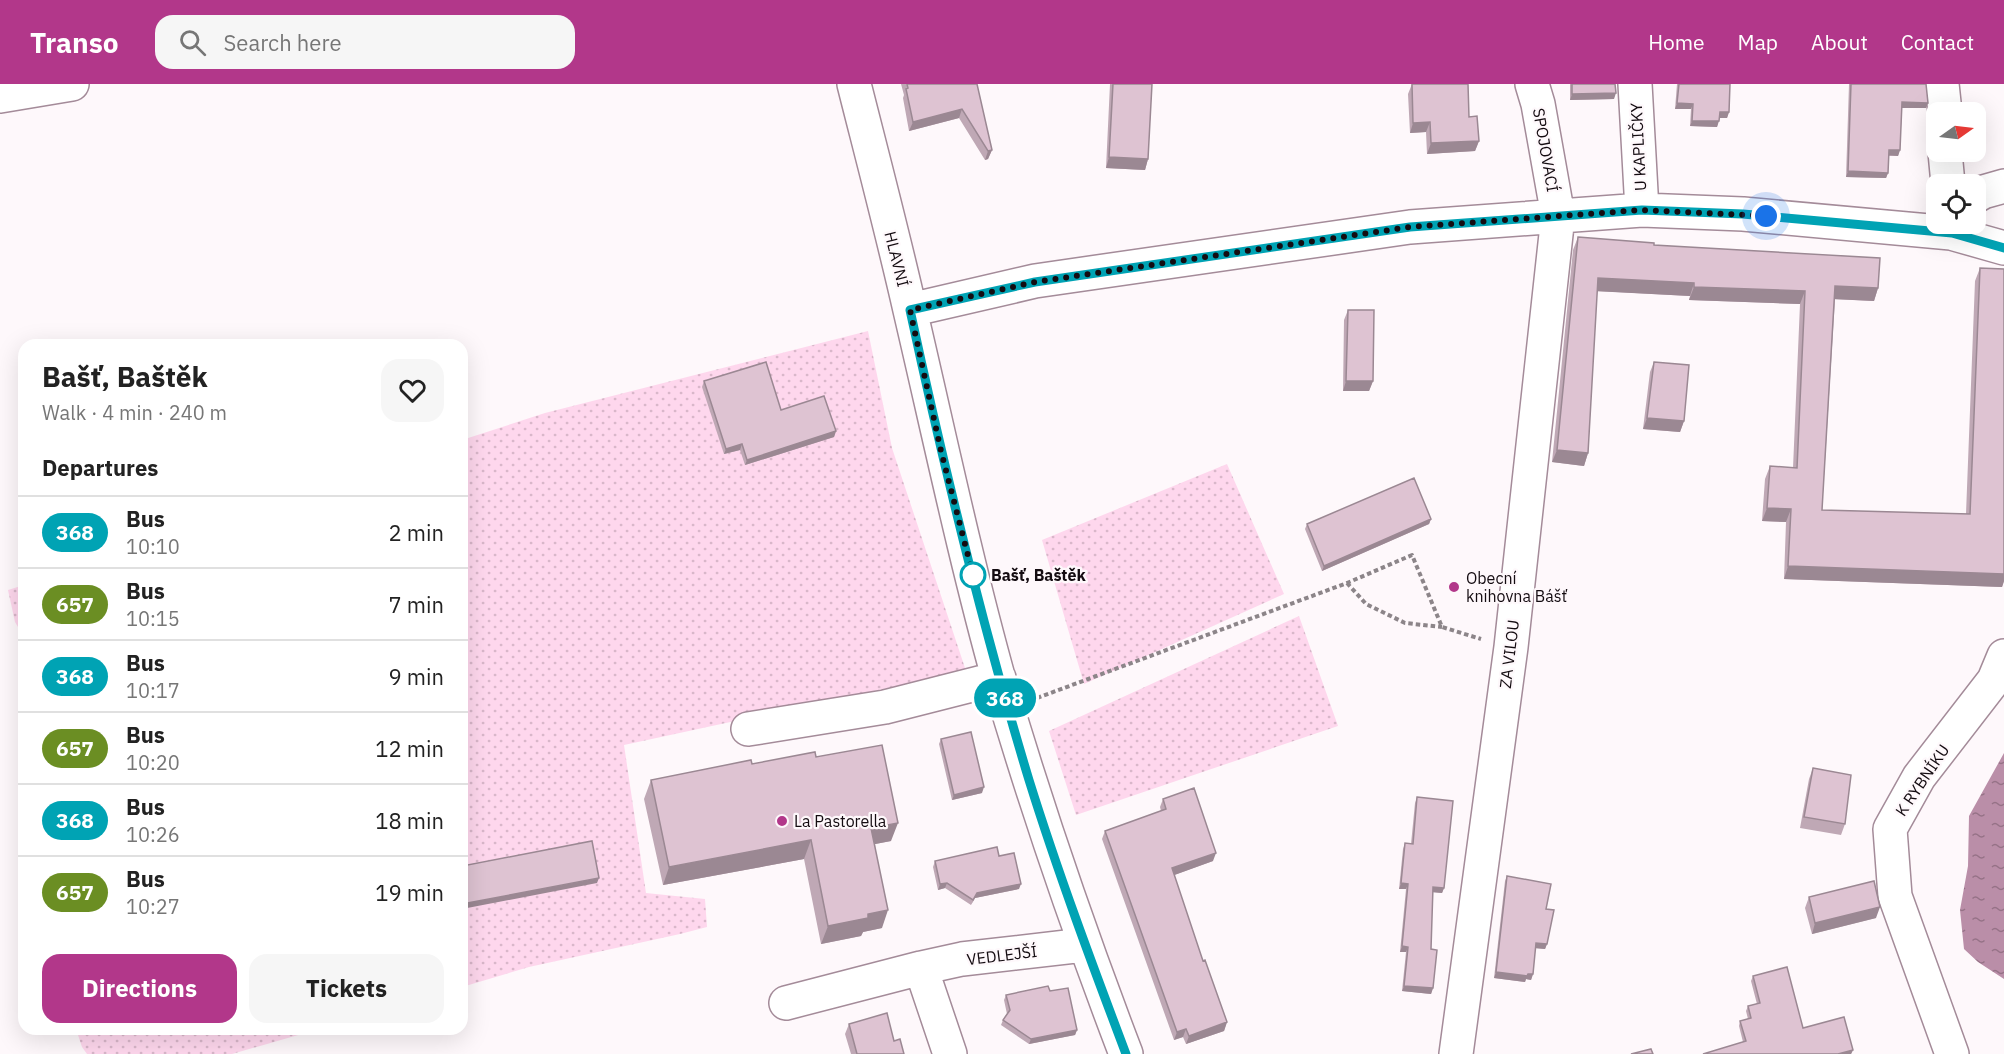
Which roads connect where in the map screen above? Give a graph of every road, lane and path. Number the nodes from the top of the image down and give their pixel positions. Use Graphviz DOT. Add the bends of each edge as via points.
graph roads {
  1 [pos="72,84"];
  2 [pos="854,84"];
  3 [pos="1532,84"];
  4 [pos="1635,84"];
  5 [pos="1942,84"];
  6 [pos="0,96"];
  7 [pos="1944,102"];
  8 [pos="2004,186"];
  9 [pos="1986,191"];
  10 [pos="1642,210"];
  11 [pos="1558,216"];
  12 [pos="1926,225"];
  13 [pos="1970,234"];
  14 [pos="2004,248"];
  15 [pos="910,310"];
  16 [pos="1347,583"];
  17 [pos="1442,627"];
  18 [pos="1511,647"];
  19 [pos="2004,656"];
  20 [pos="1004,694"];
  21 [pos="748,729"];
  22 [pos="1084,945"];
  23 [pos="921,968"];
  24 [pos="786,1003"];
  25 [pos="950,1054"];
  26 [pos="1126,1054"];
  27 [pos="1456,1054"];
  28 [pos="1952,1054"];
  1 -- 6 [label="street"];
  2 -- 15 [label="street, HLAVNÍ"];
  3 -- 11 [label="street, SPOJOVACÍ"];
  4 -- 10 [label="street, U KAPLIČKY"];
  5 -- 7 [label="street"];
  8 -- 9 [label="street"];
  10 -- 11 [label="street"];
  10 -- 12 [label="street"];
  11 -- 15 [label="street" via="1410,227 1035,282"];
  11 -- 18 [label="street, ZA VILOU"];
  13 -- 14 [label="street"];
  15 -- 20 [label="street, HLAVNÍ" via="941,451"];
  16 -- 17 [label="path" via="1366,604 1405,623"];
  16 -- 17 [label="path" via="1412,555"];
  16 -- 20 [label="path"];
  17 -- 18 [label="path"];
  18 -- 27 [label="street, ZA VILOU"];
  19 -- 28 [label="street, K RYBNÍKU" via="1994,680 1919,777 1890,829 1895,896"];
  20 -- 21 [label="street" via="885,707"];
  20 -- 22 [label="street, HLAVNÍ"];
  22 -- 23 [label="street, VEDLEJŠÍ" via="962,959"];
  22 -- 26 [label="street, HLAVNÍ"];
  23 -- 24 [label="street, VEDLEJŠÍ"];
  23 -- 25 [label="street"];
}
